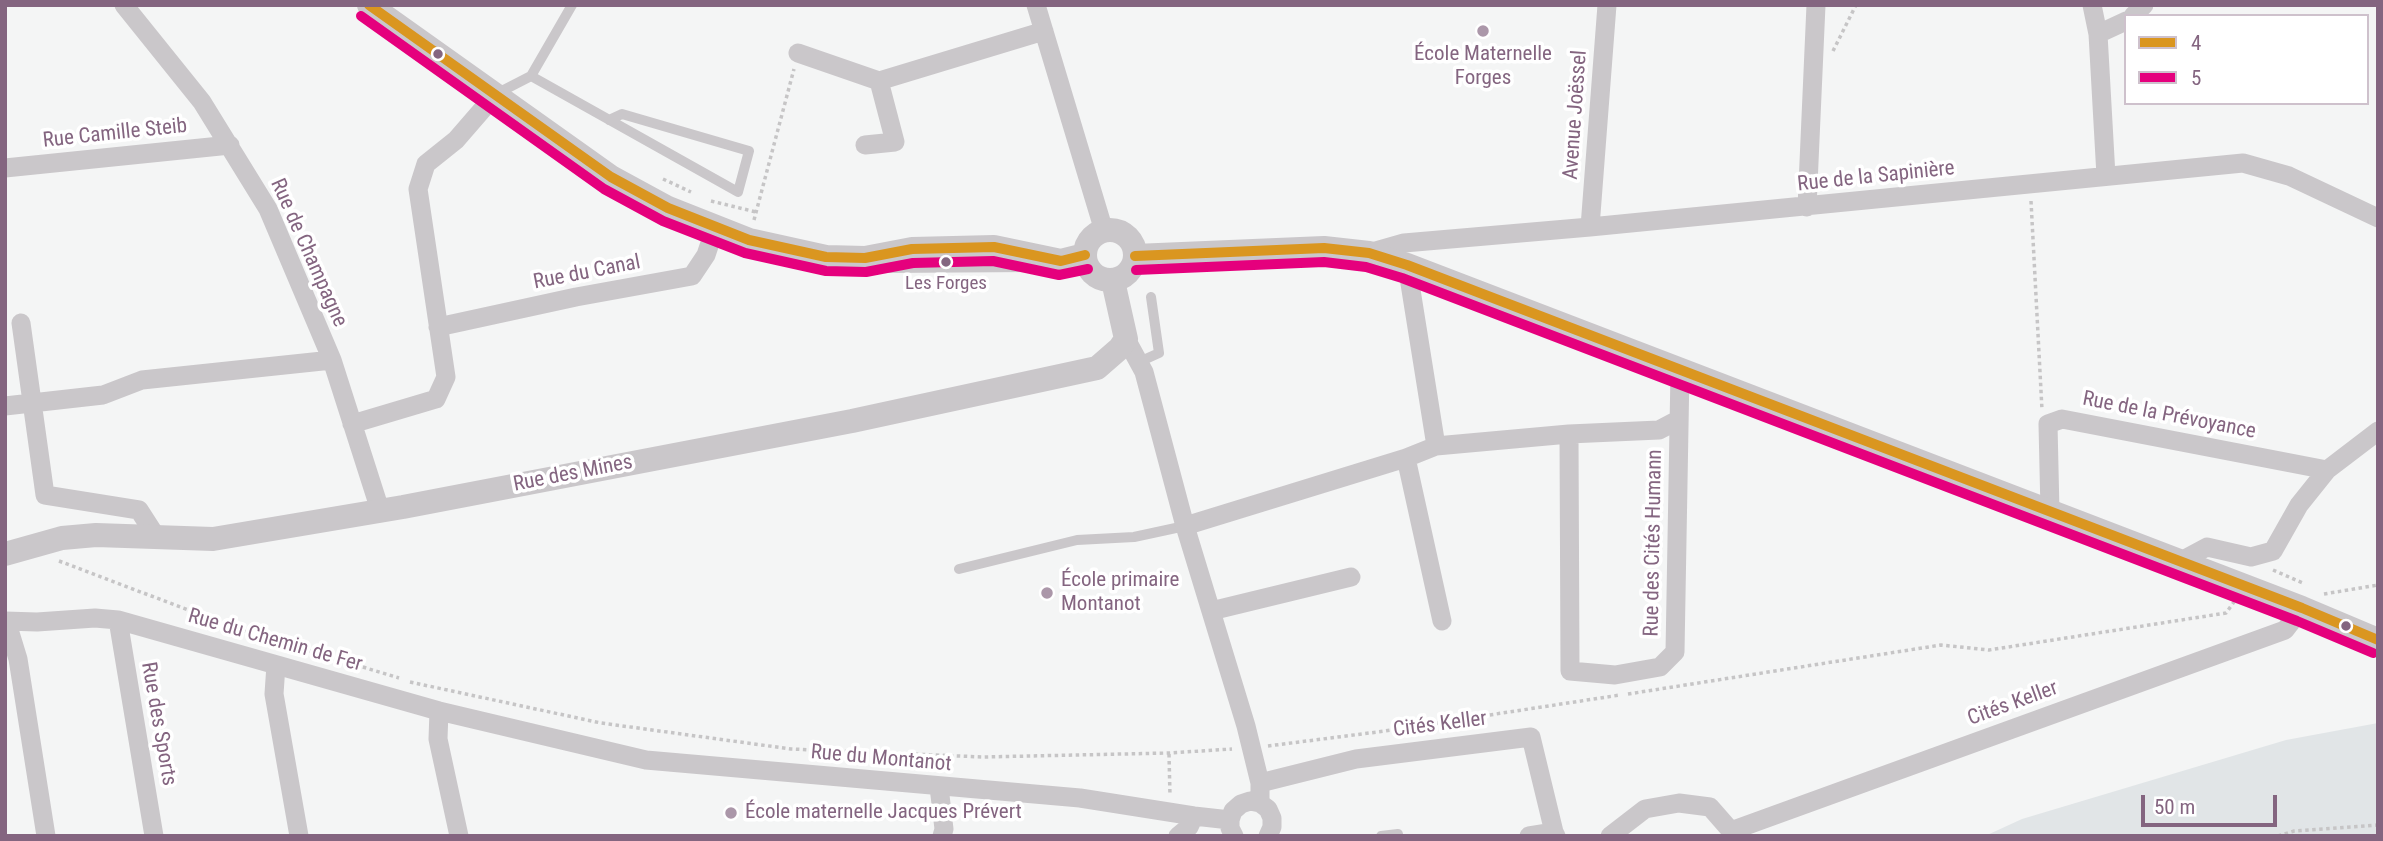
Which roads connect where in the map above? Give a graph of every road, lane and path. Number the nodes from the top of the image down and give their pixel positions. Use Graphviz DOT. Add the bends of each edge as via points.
graph roads {
  1 [pos="124,5"];
  2 [pos="369,5"];
  3 [pos="572,5"];
  4 [pos="1036,5"];
  5 [pos="1608,5"];
  6 [pos="1816,5"];
  7 [pos="1856,5"];
  8 [pos="2092,5"];
  9 [pos="2124,21"];
  10 [pos="1044,31"];
  11 [pos="2098,34"];
  12 [pos="798,53"];
  13 [pos="1813,68"];
  14 [pos="531,76"];
  15 [pos="879,81"];
  16 [pos="495,95"];
  17 [pos="609,120"];
  18 [pos="230,145"];
  19 [pos="865,145"];
  20 [pos="5,167"];
  21 [pos="657,176"];
  22 [pos="2106,176"];
  23 [pos="2030,185"];
  24 [pos="694,194"];
  25 [pos="706,199"];
  26 [pos="1807,207"];
  27 [pos="2378,218"];
  28 [pos="715,228"];
  29 [pos="1590,228"];
  30 [pos="1104,231"];
  31 [pos="1369,253"];
  32 [pos="1084,255"];
  33 [pos="1135,256"];
  34 [pos="1407,265"];
  35 [pos="1113,281"];
  36 [pos="1151,297"];
  37 [pos="22,323"];
  38 [pos="438,327"];
  39 [pos="1126,339"];
  40 [pos="332,360"];
  41 [pos="1139,362"];
  42 [pos="1680,371"];
  43 [pos="31,403"];
  44 [pos="5,406"];
  45 [pos="1678,420"];
  46 [pos="352,424"];
  47 [pos="2048,424"];
  48 [pos="2378,431"];
  49 [pos="1569,434"];
  50 [pos="1436,446"];
  51 [pos="1406,458"];
  52 [pos="2327,470"];
  53 [pos="380,510"];
  54 [pos="2050,512"];
  55 [pos="1185,526"];
  56 [pos="157,538"];
  57 [pos="16,551"];
  58 [pos="959,569"];
  59 [pos="2250,571"];
  60 [pos="1351,577"];
  61 [pos="2378,585"];
  62 [pos="2324,594"];
  63 [pos="2307,598"];
  64 [pos="1211,611"];
  65 [pos="118,620"];
  66 [pos="1442,621"];
  67 [pos="6,622"];
  68 [pos="2378,640"];
  69 [pos="276,665"];
  70 [pos="439,711"];
  71 [pos="530,733"];
  72 [pos="1252,747"];
  73 [pos="1169,753"];
  74 [pos="1260,783"];
  75 [pos="939,787"];
  76 [pos="1171,801"];
  77 [pos="1260,803"];
  78 [pos="1194,816"];
  79 [pos="2378,825"];
  80 [pos="1232,828"];
  81 [pos="1730,833"];
  82 [pos="1398,834"];
  83 [pos="1555,834"];
  84 [pos="46,836"];
  85 [pos="154,836"];
  86 [pos="299,836"];
  87 [pos="459,836"];
  88 [pos="943,836"];
  89 [pos="1178,836"];
  90 [pos="1268,836"];
  91 [pos="1381,836"];
  92 [pos="1529,836"];
  93 [pos="1610,836"];
  94 [pos="2278,836"];
  1 -- 18 [label="street, Rue de Champagne" via="202,102"];
  2 -- 16 [label="street"];
  3 -- 14 [label="lane"];
  4 -- 10 [label="street"];
  5 -- 29 [label="street, Avenue Joëssel"];
  6 -- 13 [label="street"];
  7 -- 13 [label="path" via="1835,48"];
  8 -- 11 [label="street"];
  9 -- 11 [label="street"];
  10 -- 15 [label="street"];
  10 -- 30 [label="street"];
  11 -- 22 [label="street"];
  12 -- 15 [label="street"];
  12 -- 25 [label="path" via="756,212"];
  13 -- 26 [label="street"];
  14 -- 16 [label="lane"];
  14 -- 17 [label="lane"];
  15 -- 19 [label="street" via="895,142"];
  16 -- 28 [label="street" via="611,177"];
  16 -- 38 [label="street" via="456,140 426,164 418,189"];
  17 -- 17 [label="lane" via="703,173 738,192 749,151 622,114"];
  18 -- 20 [label="street, Rue Camille Steib"];
  18 -- 40 [label="street, Rue de Champagne" via="268,209"];
  21 -- 24 [label="path"];
  22 -- 23 [label="street, Rue de la Sapinière"];
  22 -- 27 [label="street, Rue de la Sapinière" via="2243,163 2289,176"];
  23 -- 26 [label="street, Rue de la Sapinière"];
  23 -- 47 [label="path" via="2040,407"];
  26 -- 29 [label="street, Rue de la Sapinière"];
  28 -- 32 [label="street" via="761,244 826,257 994,247 1061,261"];
  28 -- 38 [label="street, Rue du Canal" via="706,255 692,276"];
  29 -- 31 [label="street, Rue de la Sapinière" via="1404,243"];
  30 -- 32 [label="street" via="1090,240"];
  30 -- 33 [label="street" via="1126,236"];
  31 -- 33 [label="street" via="1324,248"];
  31 -- 34 [label="street"];
  32 -- 35 [label="street" via="1093,274"];
  33 -- 35 [label="street" via="1129,272"];
  34 -- 42 [label="street"];
  34 -- 50 [label="street"];
  35 -- 39 [label="street"];
  36 -- 41 [label="lane" via="1159,353"];
  37 -- 43 [label="street"];
  38 -- 46 [label="street" via="446,377 436,399"];
  39 -- 41 [label="street"];
  39 -- 53 [label="street, Rue des Mines" via="1097,368 1062,377"];
  40 -- 43 [label="street" via="142,380 103,395"];
  40 -- 46 [label="street, Rue de Champagne"];
  41 -- 55 [label="street"];
  42 -- 45 [label="street, Rue des Cités Humann"];
  42 -- 54 [label="street"];
  43 -- 44 [label="street"];
  43 -- 56 [label="street" via="45,495 139,510"];
  45 -- 49 [label="street, Rue des Cités Humann" via="1659,430"];
  45 -- 49 [label="street, Rue des Cités Humann" via="1675,652 1660,667 1615,675 1570,671"];
  46 -- 53 [label="street, Rue de Champagne"];
  47 -- 52 [label="street, Rue de la Prévoyance" via="2062,419"];
  47 -- 54 [label="street"];
  48 -- 52 [label="street"];
  49 -- 50 [label="street, Rue des Cités Humann"];
  50 -- 51 [label="street, Rue des Cités Humann"];
  51 -- 55 [label="street, Rue des Cités Humann"];
  51 -- 66 [label="street"];
  52 -- 59 [label="street" via="2299,505 2273,551"];
  53 -- 56 [label="street, Rue des Mines" via="213,539"];
  54 -- 59 [label="street" via="2179,562"];
  55 -- 58 [label="lane" via="1134,537 1077,540"];
  55 -- 64 [label="street"];
  56 -- 57 [label="street, Rue des Mines" via="62,538"];
  57 -- 73 [label="path" via="254,634 410,682 601,723 791,749 984,757"];
  59 -- 63 [label="street"];
  59 -- 63 [label="path" via="2274,570"];
  59 -- 72 [label="path" via="2226,613 1989,650 1941,645 1385,731"];
  60 -- 64 [label="street"];
  61 -- 62 [label="path"];
  63 -- 68 [label="street"];
  63 -- 81 [label="street, Cités Keller" via="2285,630"];
  64 -- 72 [label="street"];
  65 -- 67 [label="street, Rue du Chemin de Fer"];
  65 -- 69 [label="street, Rue du Chemin de Fer"];
  65 -- 85 [label="street, Rue des Sports"];
  67 -- 84 [label="street" via="18,659"];
  69 -- 70 [label="street, Rue du Chemin de Fer"];
  69 -- 86 [label="street" via="274,694"];
  70 -- 71 [label="street, Rue du Chemin de Fer"];
  70 -- 87 [label="street" via="438,739"];
  71 -- 75 [label="street, Rue du Montanot" via="646,760"];
  72 -- 73 [label="path"];
  72 -- 74 [label="street"];
  73 -- 76 [label="path"];
  74 -- 77 [label="street"];
  74 -- 83 [label="street, Cités Keller" via="1356,759 1531,737"];
  75 -- 78 [label="street, Rue du Montanot" via="1080,798"];
  75 -- 88 [label="street"];
  77 -- 80 [label="street" via="1250,801 1233,811"];
  77 -- 90 [label="street" via="1272,818"];
  78 -- 80 [label="street, Rue du Montanot"];
  78 -- 89 [label="street"];
  79 -- 94 [label="path"];
  81 -- 93 [label="street, Cités Keller" via="1710,807 1679,803 1645,809"];
  82 -- 91 [label="lane"];
  83 -- 92 [label="street, Cités Keller"];
}
